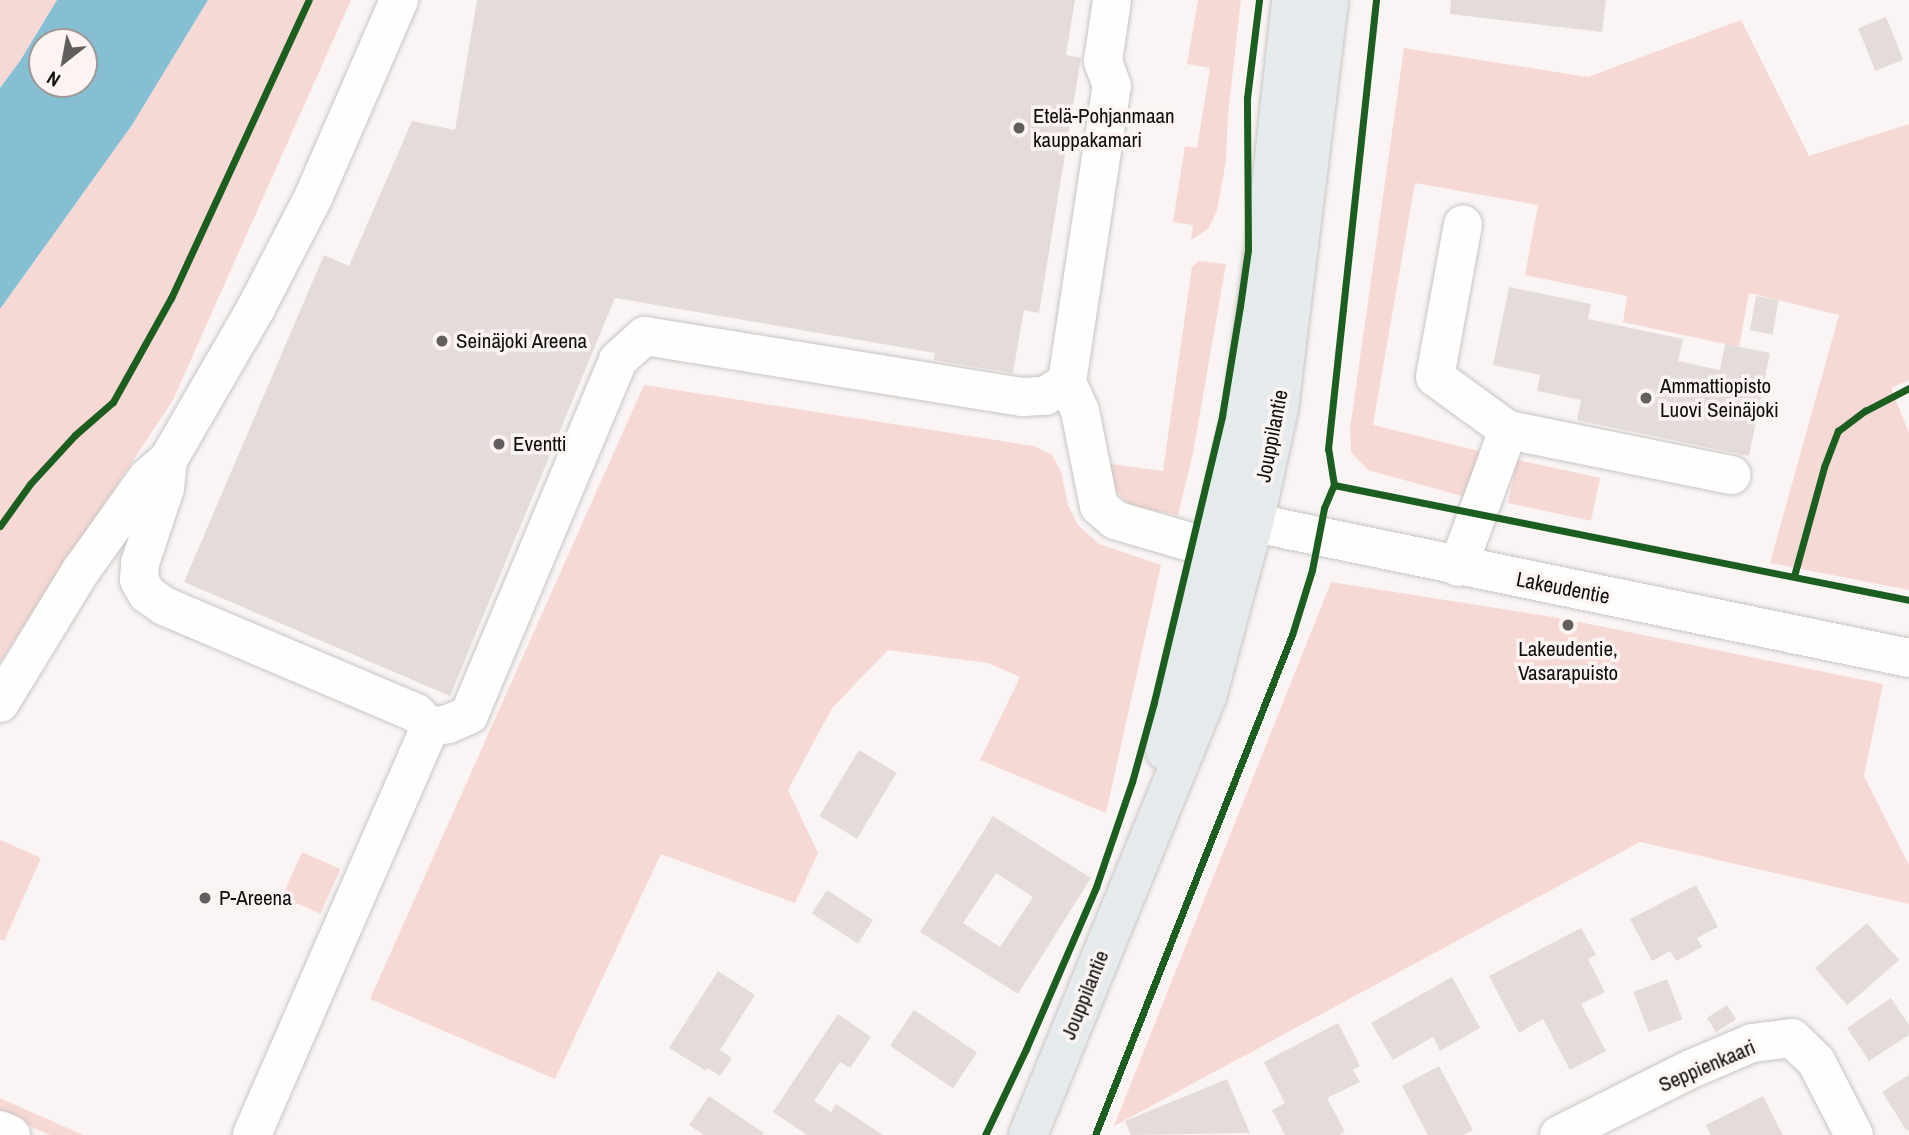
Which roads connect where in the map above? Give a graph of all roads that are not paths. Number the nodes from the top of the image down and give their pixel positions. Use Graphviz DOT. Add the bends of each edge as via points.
graph roads {
  1 [pos="399,0"];
  2 [pos="1112,0"];
  3 [pos="1291,0"];
  4 [pos="1329,0"];
  5 [pos="1463,225"];
  6 [pos="1074,396"];
  7 [pos="1508,430"];
  8 [pos="168,460"];
  9 [pos="1732,475"];
  10 [pos="1228,529"];
  11 [pos="1458,567"];
  12 [pos="1909,658"];
  13 [pos="0,703"];
  14 [pos="430,727"];
  15 [pos="0,1130"];
  16 [pos="10,1135"];
  17 [pos="252,1135"];
  18 [pos="1028,1135"];
  19 [pos="1559,1135"];
  20 [pos="1854,1135"];
  1 -- 8 [label="street" via="291,241"];
  2 -- 6 [label="street, Lakeudentie" via="1102,61 1112,86"];
  3 -- 10 [label="main road, Jouppilantie"];
  4 -- 10 [label="main road, Jouppilantie" via="1279,408"];
  5 -- 7 [label="street" via="1435,377"];
  6 -- 10 [label="street, Lakeudentie" via="1099,506 1115,520"];
  6 -- 14 [label="street" via="1023,397 645,336 618,360 469,715"];
  7 -- 9 [label="street"];
  7 -- 11 [label="street"];
  8 -- 13 [label="street" via="148,478 80,572"];
  8 -- 14 [label="street" via="165,488 140,563 139,579 147,594 164,606 416,713"];
  10 -- 11 [label="street, Lakeudentie"];
  10 -- 18 [label="main road, Jouppilantie" via="1207,697"];
  11 -- 12 [label="street, Lakeudentie"];
  14 -- 17 [label="street"];
  15 -- 16 [label="street"];
  19 -- 20 [label="street, Seppienkaari" via="1752,1043 1792,1038 1816,1061"];
}
